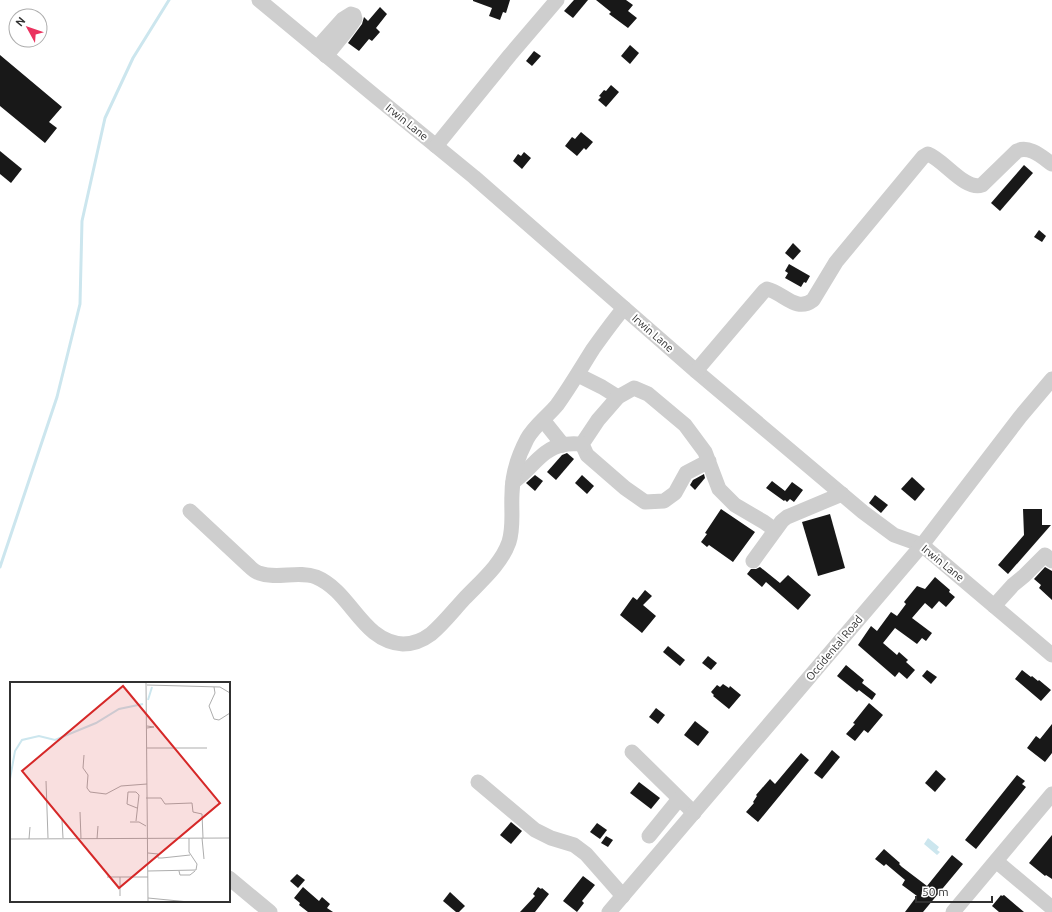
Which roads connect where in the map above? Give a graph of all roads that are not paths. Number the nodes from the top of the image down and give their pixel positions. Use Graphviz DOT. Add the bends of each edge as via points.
graph roads {
  1 [pos="259,0"];
  2 [pos="557,0"];
  3 [pos="436,146"];
  4 [pos="1052,164"];
  5 [pos="624,308"];
  6 [pos="696,371"];
  7 [pos="578,375"];
  8 [pos="1052,379"];
  9 [pos="618,397"];
  10 [pos="543,420"];
  11 [pos="563,444"];
  12 [pos="582,444"];
  13 [pos="709,461"];
  14 [pos="513,482"];
  15 [pos="842,494"];
  16 [pos="190,511"];
  17 [pos="775,530"];
  18 [pos="922,545"];
  19 [pos="753,561"];
  20 [pos="1052,561"];
  21 [pos="994,606"];
  22 [pos="1052,655"];
  23 [pos="632,752"];
  24 [pos="478,782"];
  25 [pos="1052,794"];
  26 [pos="679,799"];
  27 [pos="694,813"];
  28 [pos="649,836"];
  29 [pos="996,861"];
  30 [pos="230,879"];
  31 [pos="623,896"];
  32 [pos="1052,908"];
  33 [pos="270,912"];
  34 [pos="609,912"];
  35 [pos="953,912"];
  1 -- 3 [label="street, Irwin Lane"];
  2 -- 3 [label="street"];
  3 -- 5 [label="street, Irwin Lane"];
  4 -- 6 [label="street" via="1039,154 1022,148 978,187 957,176 934,156 928,154 836,262 813,300 801,306 771,290 764,291"];
  5 -- 6 [label="street, Irwin Lane"];
  5 -- 7 [label="street" via="592,350"];
  6 -- 15 [label="street, Irwin Lane"];
  7 -- 9 [label="street"];
  7 -- 10 [label="street"];
  8 -- 18 [label="street, Occidental Road"];
  9 -- 12 [label="street"];
  9 -- 13 [label="street" via="634,388 648,394 685,425"];
  10 -- 11 [label="street"];
  10 -- 14 [label="street" via="529,435 520,451"];
  11 -- 12 [label="street"];
  11 -- 14 [label="street" via="551,449"];
  12 -- 13 [label="street" via="587,455 645,502 664,501 675,493 686,473"];
  13 -- 17 [label="street" via="719,489 734,504"];
  14 -- 16 [label="street" via="513,522 509,543 496,565 430,634 417,642 403,644 382,639 365,626 336,590 315,577 259,573"];
  15 -- 17 [label="street" via="787,516"];
  15 -- 18 [label="street, Irwin Lane" via="894,535"];
  17 -- 19 [label="street"];
  18 -- 21 [label="street, Irwin Lane"];
  18 -- 27 [label="street, Occidental Road"];
  20 -- 21 [label="street" via="1045,555"];
  21 -- 22 [label="street, Irwin Lane"];
  23 -- 26 [label="street"];
  24 -- 31 [label="street" via="535,830 574,846 586,854"];
  25 -- 29 [label="street"];
  26 -- 27 [label="street"];
  26 -- 28 [label="street"];
  27 -- 31 [label="street, Occidental Road"];
  29 -- 32 [label="street"];
  29 -- 35 [label="street"];
  30 -- 33 [label="street"];
  31 -- 34 [label="street, Occidental Road"];
}
